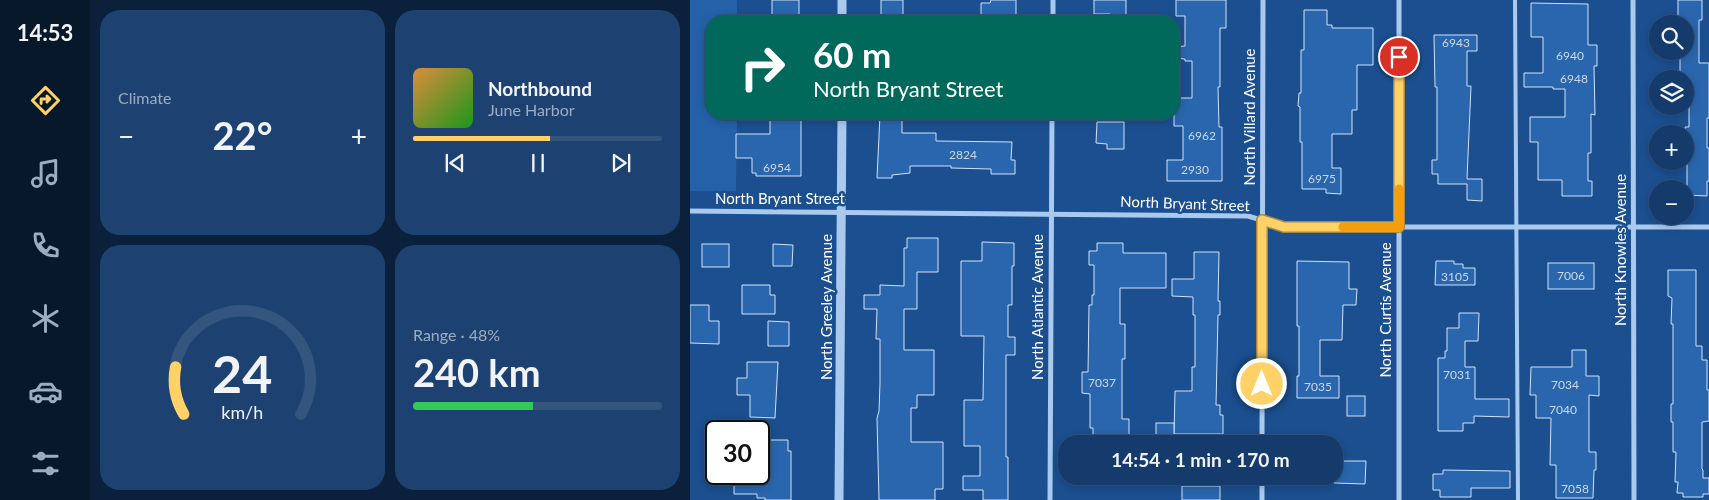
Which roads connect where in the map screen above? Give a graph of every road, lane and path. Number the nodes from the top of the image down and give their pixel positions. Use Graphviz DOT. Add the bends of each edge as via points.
graph roads {
  1 [pos="842,0"];
  2 [pos="1053,0"];
  3 [pos="1263,0"];
  4 [pos="1399,0"];
  5 [pos="1515,0"];
  6 [pos="1634,0"];
  7 [pos="842,15"];
  8 [pos="1053,15"];
  9 [pos="842,120"];
  10 [pos="1052,120"];
  11 [pos="690,211"];
  12 [pos="841,212"];
  13 [pos="1052,214"];
  14 [pos="1262,220"];
  15 [pos="1399,227"];
  16 [pos="1515,227"];
  17 [pos="1634,227"];
  18 [pos="1709,227"];
  19 [pos="1262,435"];
  20 [pos="1262,485"];
  21 [pos="839,500"];
  22 [pos="1050,500"];
  23 [pos="1262,500"];
  24 [pos="1400,500"];
  25 [pos="1518,500"];
  26 [pos="1634,500"];
  1 -- 7 [label="street"];
  2 -- 8 [label="street"];
  3 -- 14 [label="street, North Villard Avenue"];
  4 -- 15 [label="street, North Curtis Avenue"];
  5 -- 16 [label="lane"];
  6 -- 17 [label="street, North Knowles Avenue"];
  9 -- 12 [label="street, North Greeley Avenue"];
  10 -- 13 [label="street, North Atlantic Avenue"];
  11 -- 12 [label="street, North Bryant Street"];
  12 -- 13 [label="street, North Bryant Street"];
  12 -- 21 [label="street, North Greeley Avenue"];
  13 -- 14 [label="street, North Bryant Street" via="1248,216"];
  13 -- 22 [label="street, North Atlantic Avenue"];
  14 -- 15 [label="street, North Bryant Street" via="1284,227"];
  14 -- 19 [label="street, North Villard Avenue"];
  15 -- 16 [label="street, North Bryant Street"];
  15 -- 24 [label="street, North Curtis Avenue"];
  16 -- 17 [label="street, North Bryant Street"];
  16 -- 25 [label="lane"];
  17 -- 18 [label="street, North Bryant Street"];
  17 -- 26 [label="street, North Knowles Avenue"];
  20 -- 23 [label="street"];
}
